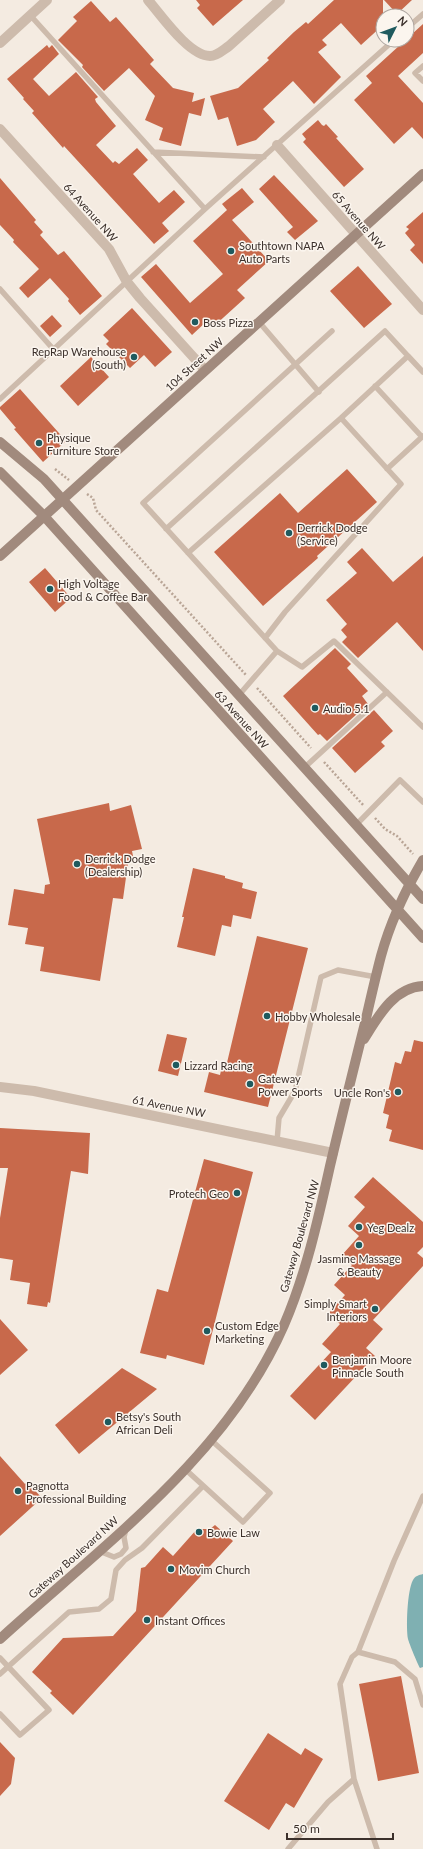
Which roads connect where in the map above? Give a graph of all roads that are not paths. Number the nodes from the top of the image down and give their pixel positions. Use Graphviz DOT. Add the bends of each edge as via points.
graph roads {
  1 [pos="47,0"];
  2 [pos="148,0"];
  3 [pos="280,0"];
  4 [pos="423,14"];
  5 [pos="30,16"];
  6 [pos="415,21"];
  7 [pos="0,43"];
  8 [pos="385,48"];
  9 [pos="423,66"];
  10 [pos="423,82"];
  11 [pos="0,129"];
  12 [pos="277,145"];
  13 [pos="153,152"];
  14 [pos="264,157"];
  15 [pos="423,174"];
  16 [pos="205,209"];
  17 [pos="356,235"];
  18 [pos="127,282"];
  19 [pos="0,289"];
  20 [pos="423,310"];
  21 [pos="259,322"];
  22 [pos="332,331"];
  23 [pos="54,350"];
  24 [pos="408,356"];
  25 [pos="295,365"];
  26 [pos="204,370"];
  27 [pos="423,372"];
  28 [pos="375,386"];
  29 [pos="319,392"];
  30 [pos="0,400"];
  31 [pos="341,418"];
  32 [pos="422,437"];
  33 [pos="0,442"];
  34 [pos="387,469"];
  35 [pos="0,472"];
  36 [pos="63,500"];
  37 [pos="44,516"];
  38 [pos="166,529"];
  39 [pos="188,553"];
  40 [pos="0,556"];
  41 [pos="265,638"];
  42 [pos="277,651"];
  43 [pos="387,692"];
  44 [pos="239,695"];
  45 [pos="423,727"];
  46 [pos="305,767"];
  47 [pos="423,802"];
  48 [pos="356,825"];
  49 [pos="422,861"];
  50 [pos="410,885"];
  51 [pos="423,899"];
  52 [pos="398,910"];
  53 [pos="423,938"];
  54 [pos="376,977"];
  55 [pos="423,986"];
  56 [pos="359,1046"];
  57 [pos="0,1087"];
  58 [pos="277,1140"];
  59 [pos="333,1153"];
  60 [pos="211,1440"];
  61 [pos="185,1469"];
  62 [pos="203,1486"];
  63 [pos="423,1496"];
  64 [pos="126,1526"];
  65 [pos="98,1551"];
  66 [pos="121,1554"];
  67 [pos="125,1560"];
  68 [pos="0,1639"];
  69 [pos="358,1652"];
  70 [pos="0,1658"];
  71 [pos="8,1666"];
  72 [pos="0,1674"];
  73 [pos="423,1705"];
  74 [pos="0,1714"];
  75 [pos="354,1779"];
  76 [pos="288,1849"];
  77 [pos="377,1849"];
  1 -- 5 [label="street"];
  2 -- 3 [label="street" via="190,48 210,56 220,53 229,46"];
  4 -- 6 [label="lane"];
  5 -- 7 [label="street"];
  5 -- 13 [label="lane"];
  8 -- 12 [label="lane"];
  9 -- 10 [label="lane" via="416,73"];
  11 -- 18 [label="street, 64 Avenue NW" via="109,249"];
  12 -- 14 [label="lane"];
  12 -- 17 [label="street, 65 Avenue NW"];
  13 -- 14 [label="lane"];
  13 -- 16 [label="lane"];
  14 -- 16 [label="lane"];
  15 -- 17 [label="main road, 104 Street NW"];
  16 -- 18 [label="lane"];
  17 -- 20 [label="street, 65 Avenue NW"];
  17 -- 21 [label="main road, 104 Street NW"];
  18 -- 23 [label="lane"];
  18 -- 26 [label="street, 64 Avenue NW"];
  19 -- 23 [label="lane"];
  21 -- 25 [label="lane"];
  21 -- 26 [label="main road, 104 Street NW"];
  22 -- 25 [label="lane"];
  23 -- 30 [label="lane"];
  24 -- 27 [label="lane"];
  24 -- 28 [label="lane"];
  24 -- 29 [label="lane" via="385,331"];
  25 -- 29 [label="lane"];
  25 -- 38 [label="lane" via="143,503"];
  26 -- 36 [label="main road, 104 Street NW"];
  28 -- 31 [label="lane"];
  28 -- 32 [label="lane"];
  29 -- 38 [label="lane"];
  31 -- 34 [label="lane"];
  31 -- 39 [label="lane"];
  32 -- 34 [label="lane"];
  33 -- 36 [label="main road, 63 Avenue NW" via="44,479"];
  34 -- 41 [label="lane" via="401,484 285,612"];
  35 -- 37 [label="main road, 63 Avenue NW"];
  36 -- 37 [label="main road, 104 Street NW"];
  36 -- 44 [label="main road, 63 Avenue NW"];
  37 -- 40 [label="main road, 104 Street NW"];
  37 -- 52 [label="main road, 63 Avenue NW"];
  38 -- 39 [label="lane"];
  39 -- 41 [label="lane"];
  41 -- 42 [label="lane"];
  42 -- 43 [label="lane" via="302,667 334,641"];
  42 -- 44 [label="lane"];
  43 -- 45 [label="lane"];
  43 -- 46 [label="lane"];
  44 -- 46 [label="main road, 63 Avenue NW"];
  46 -- 48 [label="main road, 63 Avenue NW"];
  47 -- 48 [label="lane" via="400,780"];
  48 -- 50 [label="main road, 63 Avenue NW"];
  49 -- 50 [label="main road, Gateway Boulevard NW"];
  50 -- 51 [label="main road, 63 Avenue NW"];
  50 -- 52 [label="main road, Gateway Boulevard NW"];
  52 -- 53 [label="main road, 63 Avenue NW"];
  52 -- 54 [label="main road, Gateway Boulevard NW" via="381,955"];
  54 -- 56 [label="main road, Gateway Boulevard NW"];
  54 -- 58 [label="lane" via="338,970 320,977 295,1091 280,1118"];
  55 -- 56 [label="main road" via="406,991 387,1005"];
  56 -- 59 [label="main road, Gateway Boulevard NW"];
  57 -- 58 [label="street, 61 Avenue NW" via="34,1091"];
  58 -- 59 [label="street, 61 Avenue NW"];
  59 -- 60 [label="main road, Gateway Boulevard NW" via="301,1280 284,1324 243,1398"];
  60 -- 61 [label="main road, Gateway Boulevard NW"];
  60 -- 62 [label="lane" via="270,1493 243,1522"];
  61 -- 62 [label="lane"];
  61 -- 64 [label="main road, Gateway Boulevard NW"];
  62 -- 67 [label="lane" via="142,1548"];
  63 -- 69 [label="lane"];
  64 -- 65 [label="main road, Gateway Boulevard NW"];
  64 -- 66 [label="lane" via="126,1548"];
  65 -- 66 [label="lane" via="114,1557"];
  65 -- 68 [label="main road, Gateway Boulevard NW"];
  66 -- 67 [label="lane"];
  67 -- 71 [label="lane" via="116,1570 111,1599 99,1610 69,1612"];
  69 -- 73 [label="lane" via="395,1662 416,1679"];
  69 -- 75 [label="lane" via="352,1657 340,1684"];
  70 -- 71 [label="lane"];
  71 -- 72 [label="lane"];
  71 -- 74 [label="lane" via="49,1710 20,1735"];
  75 -- 76 [label="lane" via="328,1802"];
  75 -- 77 [label="lane"];
}
